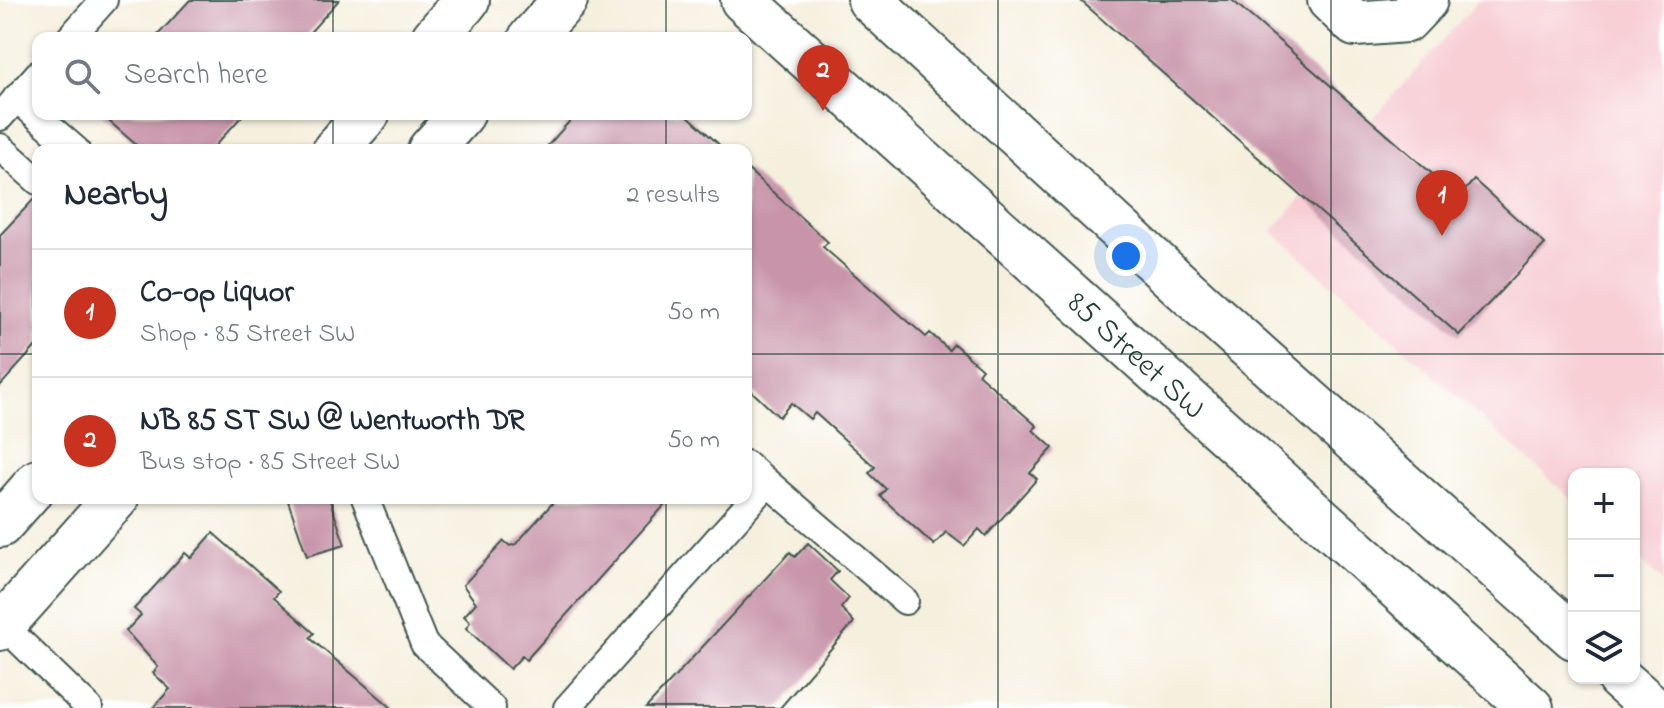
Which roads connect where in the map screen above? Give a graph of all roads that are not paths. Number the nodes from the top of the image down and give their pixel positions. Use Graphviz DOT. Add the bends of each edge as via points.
graph roads {
  1 [pos="104,0"];
  2 [pos="565,0"];
  3 [pos="743,0"];
  4 [pos="870,0"];
  5 [pos="1330,0"];
  6 [pos="1425,0"];
  7 [pos="465,2"];
  8 [pos="75,32"];
  9 [pos="439,32"];
  10 [pos="536,32"];
  11 [pos="32,81"];
  12 [pos="8,108"];
  13 [pos="362,120"];
  14 [pos="457,120"];
  15 [pos="66,144"];
  16 [pos="340,144"];
  17 [pos="435,144"];
  18 [pos="0,147"];
  19 [pos="32,176"];
  20 [pos="752,470"];
  21 [pos="767,484"];
  22 [pos="32,489"];
  23 [pos="752,501"];
  24 [pos="111,504"];
  25 [pos="367,504"];
  26 [pos="749,504"];
  27 [pos="0,525"];
  28 [pos="905,601"];
  29 [pos="2,626"];
  30 [pos="1568,632"];
  31 [pos="1626,684"];
  32 [pos="89,708"];
  33 [pos="492,708"];
  34 [pos="567,708"];
  35 [pos="1531,708"];
  36 [pos="1653,708"];
  1 -- 8 [label="lane"];
  2 -- 10 [label="main road"];
  3 -- 35 [label="main road, 85 Street SW"];
  4 -- 30 [label="main road"];
  5 -- 6 [label="main road" via="1355,24 1406,20"];
  7 -- 9 [label="main road"];
  11 -- 12 [label="lane"];
  12 -- 15 [label="lane"];
  13 -- 16 [label="main road"];
  14 -- 17 [label="main road"];
  18 -- 19 [label="lane"];
  20 -- 21 [label="lane"];
  21 -- 23 [label="lane"];
  21 -- 28 [label="lane"];
  22 -- 27 [label="main road"];
  24 -- 29 [label="main road"];
  25 -- 33 [label="lane" via="424,644"];
  26 -- 34 [label="lane"];
  29 -- 32 [label="lane"];
  31 -- 36 [label="main road"];
}
